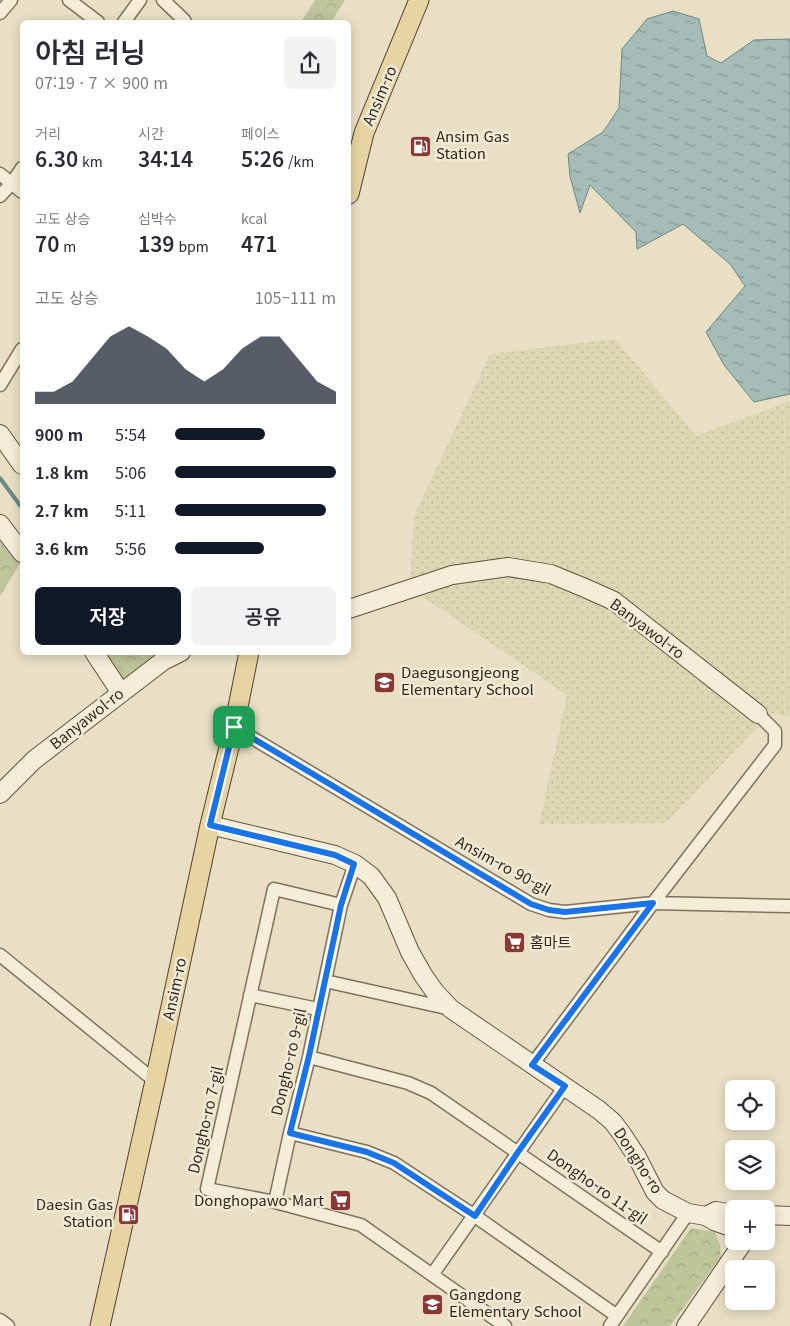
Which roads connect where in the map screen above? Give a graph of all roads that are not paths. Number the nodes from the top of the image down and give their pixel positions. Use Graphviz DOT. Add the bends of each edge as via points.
graph roads {
  1 [pos="11,0"];
  2 [pos="68,0"];
  3 [pos="140,0"];
  4 [pos="163,0"];
  5 [pos="419,0"];
  6 [pos="0,13"];
  7 [pos="95,20"];
  8 [pos="125,20"];
  9 [pos="184,20"];
  10 [pos="20,171"];
  11 [pos="0,174"];
  12 [pos="12,183"];
  13 [pos="351,186"];
  14 [pos="20,190"];
  15 [pos="0,196"];
  16 [pos="20,353"];
  17 [pos="0,385"];
  18 [pos="0,434"];
  19 [pos="20,456"];
  20 [pos="0,524"];
  21 [pos="20,550"];
  22 [pos="351,608"];
  23 [pos="96,655"];
  24 [pos="248,655"];
  25 [pos="160,657"];
  26 [pos="121,693"];
  27 [pos="758,714"];
  28 [pos="234,727"];
  29 [pos="0,794"];
  30 [pos="210,825"];
  31 [pos="354,864"];
  32 [pos="653,903"];
  33 [pos="341,905"];
  34 [pos="790,906"];
  35 [pos="0,955"];
  36 [pos="324,981"];
  37 [pos="250,995"];
  38 [pos="318,1009"];
  39 [pos="451,1009"];
  40 [pos="309,1056"];
  41 [pos="532,1065"];
  42 [pos="155,1081"];
  43 [pos="565,1086"];
  44 [pos="290,1133"];
  45 [pos="518,1152"];
  46 [pos="275,1202"];
  47 [pos="688,1213"];
  48 [pos="775,1215"];
  49 [pos="475,1216"];
  50 [pos="790,1216"];
  51 [pos="725,1218"];
  52 [pos="738,1250"];
  53 [pos="662,1252"];
  54 [pos="432,1276"];
  55 [pos="0,1320"];
  56 [pos="613,1321"];
  57 [pos="8,1326"];
  58 [pos="100,1326"];
  59 [pos="505,1326"];
  60 [pos="686,1326"];
  1 -- 6 [label="street"];
  2 -- 7 [label="street"];
  3 -- 8 [label="street"];
  4 -- 9 [label="street"];
  5 -- 13 [label="main road, Ansim-ro" via="364,133"];
  10 -- 12 [label="street"];
  11 -- 12 [label="street"];
  12 -- 14 [label="street"];
  12 -- 15 [label="street"];
  16 -- 17 [label="street"];
  18 -- 19 [label="street"];
  20 -- 21 [label="street"];
  22 -- 27 [label="street, Banyawol-ro" via="452,575 508,567 551,574 614,601"];
  23 -- 26 [label="street"];
  24 -- 28 [label="main road, Ansim-ro"];
  25 -- 26 [label="street, Banyawol-ro"];
  26 -- 29 [label="street, Banyawol-ro" via="34,760"];
  27 -- 32 [label="street" via="775,731 776,745"];
  28 -- 30 [label="main road, Ansim-ro"];
  28 -- 32 [label="street, Ansim-ro 90-gil" via="531,904 565,912"];
  30 -- 31 [label="street, Dongho-ro" via="335,855"];
  30 -- 42 [label="main road, Ansim-ro"];
  31 -- 33 [label="street, Dongho-ro 9-gil"];
  31 -- 39 [label="street, Dongho-ro" via="371,876 387,898 423,975"];
  32 -- 34 [label="street, Ansim-ro 90-gil"];
  32 -- 41 [label="street"];
  33 -- 36 [label="street, Dongho-ro 9-gil"];
  33 -- 37 [label="street, Dongho-ro 7-gil" via="274,889"];
  35 -- 42 [label="street"];
  36 -- 38 [label="street, Dongho-ro 9-gil"];
  36 -- 39 [label="street, Dongho-ro"];
  37 -- 38 [label="street"];
  37 -- 46 [label="street, Dongho-ro 7-gil" via="207,1189"];
  38 -- 40 [label="street, Dongho-ro 9-gil"];
  39 -- 41 [label="street, Dongho-ro"];
  40 -- 44 [label="street, Dongho-ro 9-gil"];
  40 -- 45 [label="street, Dongho-ro 11-gil" via="431,1092"];
  41 -- 43 [label="street, Dongho-ro"];
  42 -- 58 [label="main road, Ansim-ro"];
  43 -- 45 [label="street"];
  43 -- 47 [label="street, Dongho-ro" via="613,1122 655,1192"];
  44 -- 46 [label="street"];
  44 -- 49 [label="street, Dongho-ro 9-gil" via="367,1152 394,1163"];
  45 -- 49 [label="street"];
  45 -- 53 [label="street, Dongho-ro 11-gil"];
  46 -- 54 [label="street, Dongho-ro 7-gil" via="361,1225"];
  47 -- 51 [label="street, Dongho-ro" via="706,1216 716,1211"];
  47 -- 53 [label="street"];
  48 -- 50 [label="street"];
  49 -- 54 [label="street"];
  49 -- 56 [label="street, Dongho-ro 9-gil"];
  52 -- 60 [label="street"];
  53 -- 56 [label="street"];
  54 -- 59 [label="street, Dongho-ro 7-gil"];
  55 -- 57 [label="street"];
}
